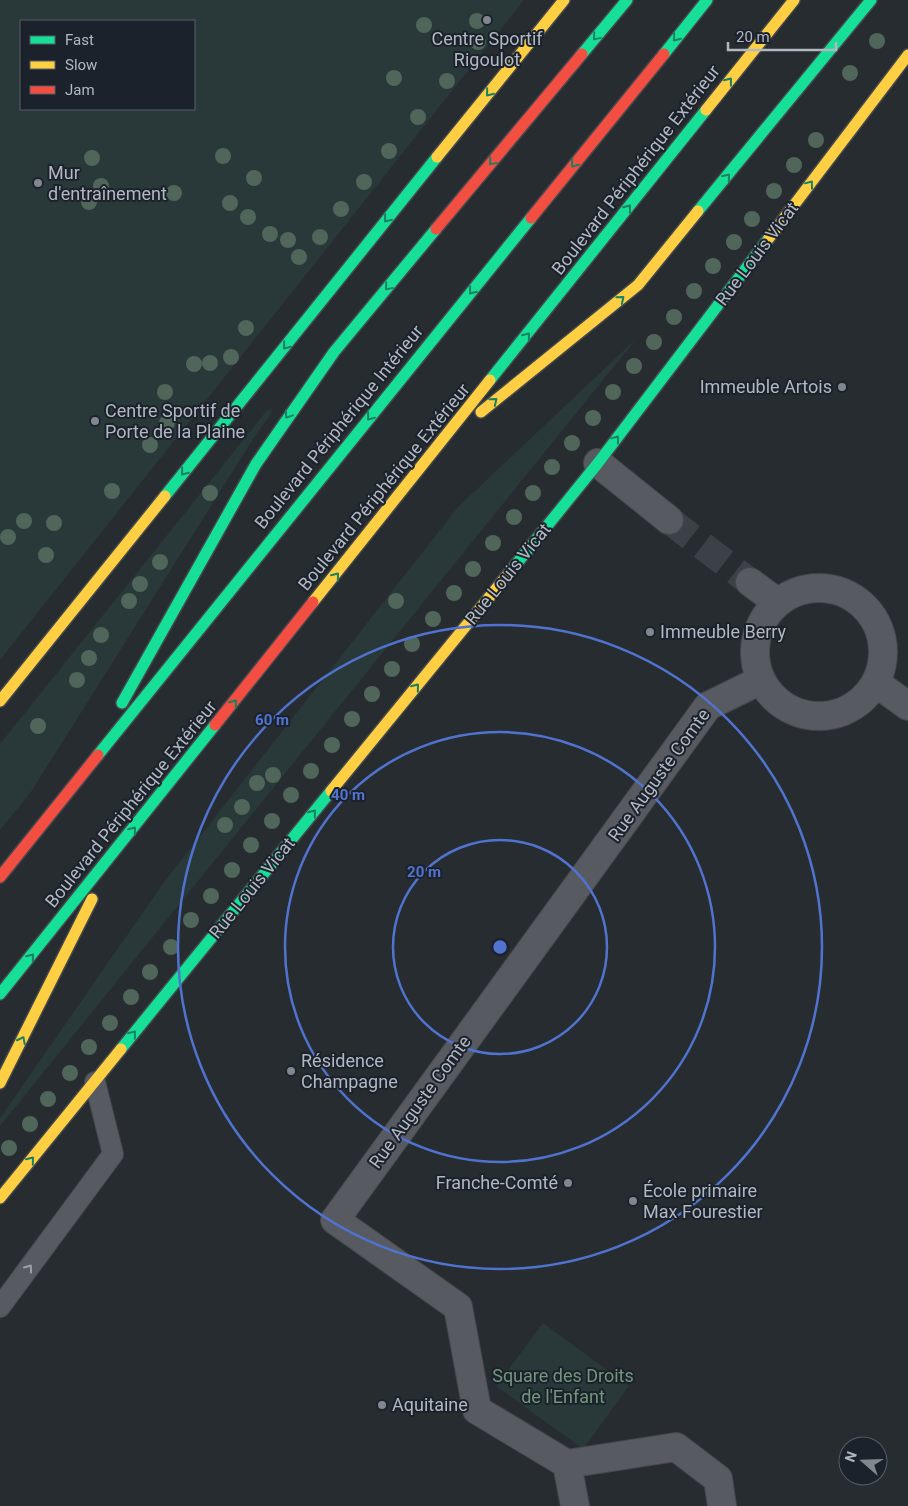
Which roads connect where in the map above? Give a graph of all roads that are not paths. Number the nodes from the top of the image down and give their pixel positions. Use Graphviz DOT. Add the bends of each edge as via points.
graph roads {
  1 [pos="564,0"];
  2 [pos="627,0"];
  3 [pos="707,0"];
  4 [pos="794,0"];
  5 [pos="872,0"];
  6 [pos="908,55"];
  7 [pos="442,442"];
  8 [pos="598,463"];
  9 [pos="669,520"];
  10 [pos="750,582"];
  11 [pos="777,602"];
  12 [pos="760,680"];
  13 [pos="876,683"];
  14 [pos="0,701"];
  15 [pos="908,706"];
  16 [pos="85,770"];
  17 [pos="116,852"];
  18 [pos="0,877"];
  19 [pos="0,994"];
  20 [pos="95,1082"];
  21 [pos="0,1083"];
  22 [pos="0,1198"];
  23 [pos="0,1307"];
  24 [pos="567,1464"];
  25 [pos="576,1506"];
  26 [pos="722,1506"];
  1 -- 14 [label="main road, one-way"];
  2 -- 16 [label="main road, one-way" via="334,352 294,407 256,464"];
  3 -- 16 [label="main road, Boulevard Périphérique Intérieur, one-way"];
  7 -- 4 [label="main road, Boulevard Périphérique Extérieur, one-way"];
  7 -- 5 [label="main road, one-way" via="638,285"];
  8 -- 6 [label="main road, Rue Louis Vicat, one-way"];
  17 -- 7 [label="main road, Boulevard Périphérique Extérieur, one-way"];
  8 -- 9 [label="street"];
  20 -- 8 [label="main road, Rue Louis Vicat, one-way"];
  10 -- 11 [label="street"];
  11 -- 12 [label="street" via="763,618 756,638 754,659"];
  11 -- 13 [label="street" via="795,591 816,587 837,589 856,598 872,613 880,630 884,648"];
  12 -- 13 [label="street" via="788,709 806,716 827,716 846,711 863,699"];
  12 -- 24 [label="street, Rue Auguste Comte" via="708,706 335,1220 458,1308 477,1410"];
  13 -- 15 [label="street"];
  16 -- 18 [label="main road, Boulevard Périphérique Intérieur"];
  19 -- 17 [label="main road, Boulevard Périphérique Extérieur, one-way"];
  21 -- 17 [label="main road, one-way"];
  22 -- 20 [label="main road, Rue Louis Vicat, one-way"];
  23 -- 20 [label="lane, one-way" via="113,1154"];
  24 -- 25 [label="street"];
  24 -- 26 [label="street" via="676,1446 718,1478"];
}
